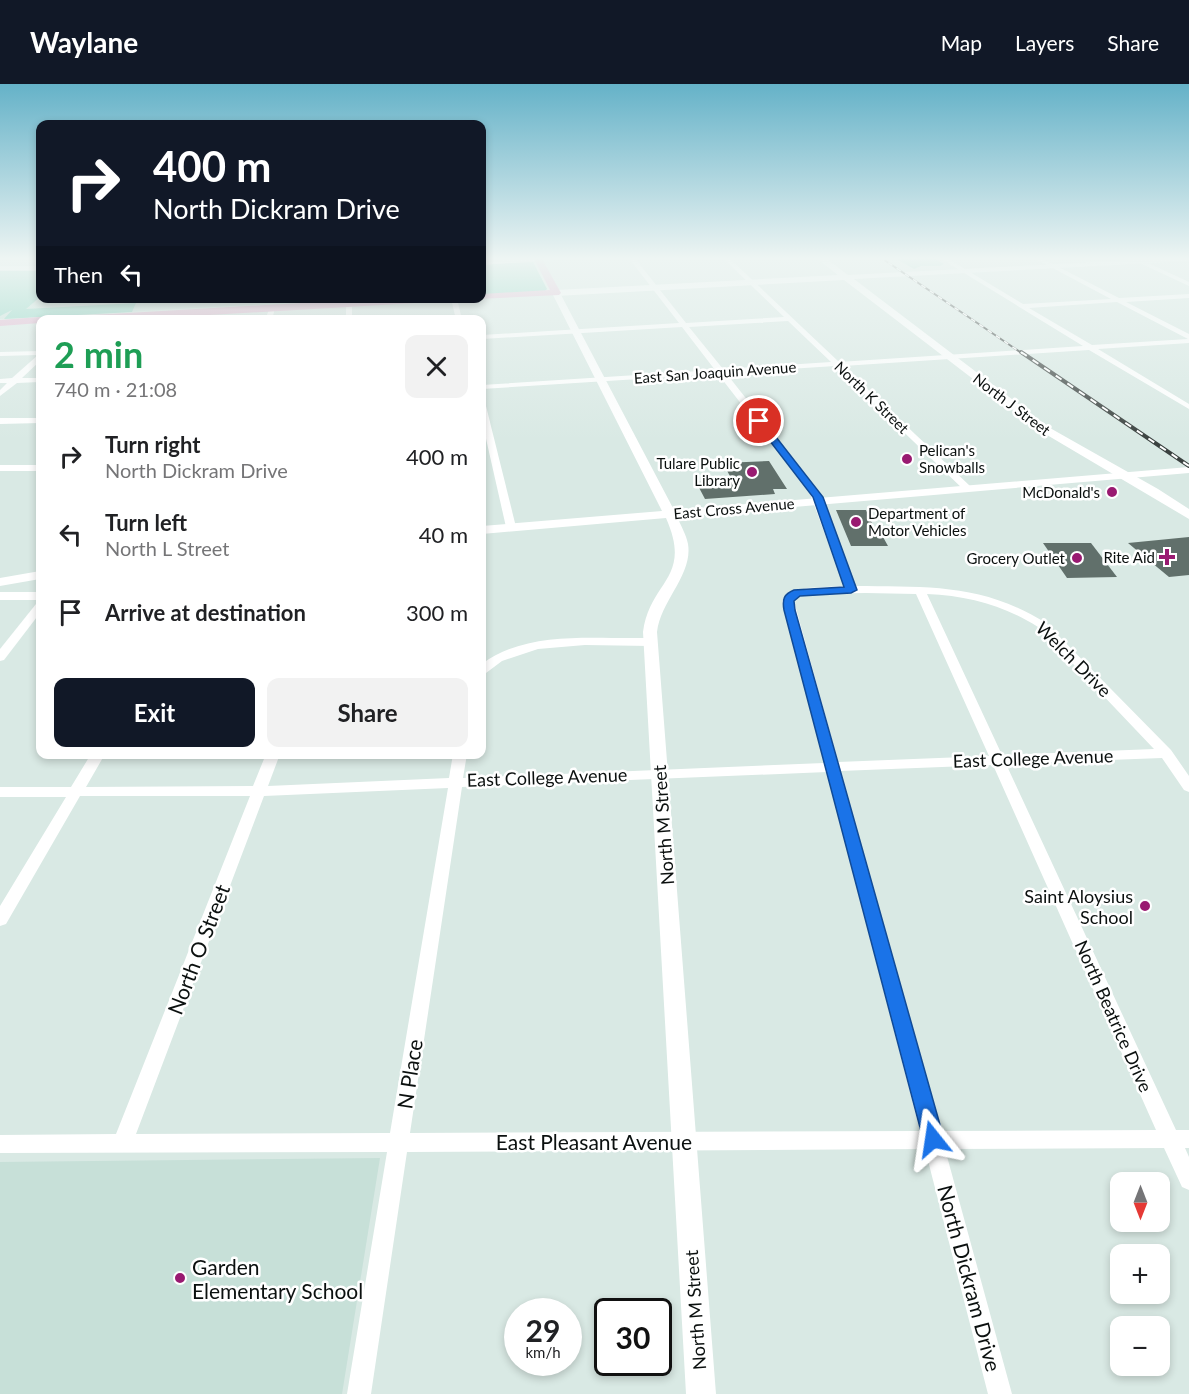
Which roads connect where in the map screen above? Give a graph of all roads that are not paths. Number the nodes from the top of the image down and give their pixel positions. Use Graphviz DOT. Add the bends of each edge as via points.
graph roads {
  1 [pos="569,318"];
  2 [pos="679,318"];
  3 [pos="900,318"];
  4 [pos="1042,318"];
  5 [pos="1151,318"];
  6 [pos="790,319"];
  7 [pos="36,320"];
  8 [pos="0,323"];
  9 [pos="685,325"];
  10 [pos="576,332"];
  11 [pos="486,337"];
  12 [pos="1189,339"];
  13 [pos="1090,347"];
  14 [pos="0,354"];
  15 [pos="36,355"];
  16 [pos="949,356"];
  17 [pos="36,359"];
  18 [pos="837,363"];
  19 [pos="721,371"];
  20 [pos="601,379"];
  21 [pos="36,380"];
  22 [pos="0,381"];
  23 [pos="14,381"];
  24 [pos="486,387"];
  25 [pos="0,394"];
  26 [pos="1189,407"];
  27 [pos="0,421"];
  28 [pos="36,421"];
  29 [pos="486,423"];
  30 [pos="0,468"];
  31 [pos="36,468"];
  32 [pos="1189,470"];
  33 [pos="1130,476"];
  34 [pos="967,488"];
  35 [pos="819,501"];
  36 [pos="670,514"];
  37 [pos="1189,515"];
  38 [pos="511,527"];
  39 [pos="486,530"];
  40 [pos="36,576"];
  41 [pos="0,582"];
  42 [pos="851,590"];
  43 [pos="920,590"];
  44 [pos="0,596"];
  45 [pos="36,596"];
  46 [pos="36,611"];
  47 [pos="650,642"];
  48 [pos="0,657"];
  49 [pos="486,666"];
  50 [pos="1166,753"];
  51 [pos="95,759"];
  52 [pos="271,759"];
  53 [pos="459,759"];
  54 [pos="997,759"];
  55 [pos="832,766"];
  56 [pos="660,773"];
  57 [pos="456,781"];
  58 [pos="1189,787"];
  59 [pos="258,791"];
  60 [pos="0,792"];
  61 [pos="76,792"];
  62 [pos="0,920"];
  63 [pos="933,1139"];
  64 [pos="1179,1139"];
  65 [pos="398,1141"];
  66 [pos="684,1141"];
  67 [pos="123,1143"];
  68 [pos="0,1144"];
  69 [pos="1189,1180"];
  70 [pos="358,1394"];
  71 [pos="701,1394"];
  72 [pos="1000,1394"];
  1 -- 10 [label="street, North M Street"];
  2 -- 9 [label="street"];
  3 -- 16 [label="main road, North J Street"];
  4 -- 13 [label="street"];
  5 -- 12 [label="street"];
  6 -- 9 [label="street"];
  6 -- 18 [label="street, North K Street"];
  7 -- 8 [label="main road"];
  9 -- 10 [label="street"];
  9 -- 19 [label="street"];
  10 -- 11 [label="street"];
  10 -- 20 [label="street, North M Street"];
  12 -- 13 [label="street, East San Joaquin Avenue"];
  13 -- 16 [label="street, East San Joaquin Avenue"];
  13 -- 26 [label="street"];
  14 -- 15 [label="street"];
  16 -- 18 [label="street, East San Joaquin Avenue"];
  16 -- 33 [label="main road, North J Street" via="1046,430"];
  17 -- 23 [label="street"];
  18 -- 19 [label="street, East San Joaquin Avenue"];
  18 -- 34 [label="street, North K Street"];
  19 -- 20 [label="street, East San Joaquin Avenue"];
  19 -- 35 [label="street"];
  20 -- 24 [label="street, East San Joaquin Avenue"];
  20 -- 36 [label="street, North M Street"];
  21 -- 23 [label="street"];
  22 -- 23 [label="street"];
  23 -- 25 [label="street"];
  27 -- 28 [label="street"];
  29 -- 38 [label="street"];
  30 -- 31 [label="street"];
  32 -- 33 [label="street, East Cross Avenue"];
  33 -- 34 [label="street, East Cross Avenue"];
  33 -- 37 [label="main road, North J Street"];
  34 -- 35 [label="street, East Cross Avenue"];
  35 -- 36 [label="street, East Cross Avenue"];
  35 -- 42 [label="street"];
  36 -- 38 [label="street, East Cross Avenue"];
  36 -- 47 [label="street, North M Street" via="682,546 681,561 652,615"];
  38 -- 39 [label="street, East Cross Avenue"];
  40 -- 41 [label="street"];
  42 -- 43 [label="street, Welch Drive"];
  42 -- 55 [label="street, North Dickram Drive" via="807,591 791,596 788,601"];
  43 -- 50 [label="street, Welch Drive" via="976,595 1029,616"];
  43 -- 54 [label="street, North Beatrice Drive"];
  44 -- 45 [label="street"];
  46 -- 48 [label="street"];
  47 -- 49 [label="street" via="542,645 517,650"];
  47 -- 56 [label="street, North M Street"];
  50 -- 54 [label="street, East College Avenue"];
  50 -- 58 [label="street, Welch Drive"];
  51 -- 61 [label="street"];
  52 -- 59 [label="street, North O Street"];
  53 -- 57 [label="street, N Place"];
  54 -- 55 [label="street, East College Avenue"];
  54 -- 64 [label="street, North Beatrice Drive"];
  55 -- 56 [label="street, East College Avenue"];
  55 -- 63 [label="street, North Dickram Drive"];
  56 -- 57 [label="street, East College Avenue"];
  56 -- 66 [label="street, North M Street"];
  57 -- 59 [label="street, East College Avenue"];
  57 -- 65 [label="street, N Place"];
  59 -- 61 [label="street, East College Avenue"];
  59 -- 67 [label="street, North O Street"];
  60 -- 61 [label="street, East College Avenue"];
  61 -- 62 [label="street"];
  63 -- 64 [label="street, East Pleasant Avenue"];
  63 -- 66 [label="street, East Pleasant Avenue"];
  63 -- 72 [label="street, North Dickram Drive"];
  64 -- 69 [label="street, North Beatrice Drive"];
  65 -- 66 [label="street, East Pleasant Avenue"];
  65 -- 67 [label="street, East Pleasant Avenue"];
  65 -- 70 [label="street, N Place"];
  66 -- 71 [label="street, North M Street"];
  67 -- 68 [label="street, East Pleasant Avenue"];
}
